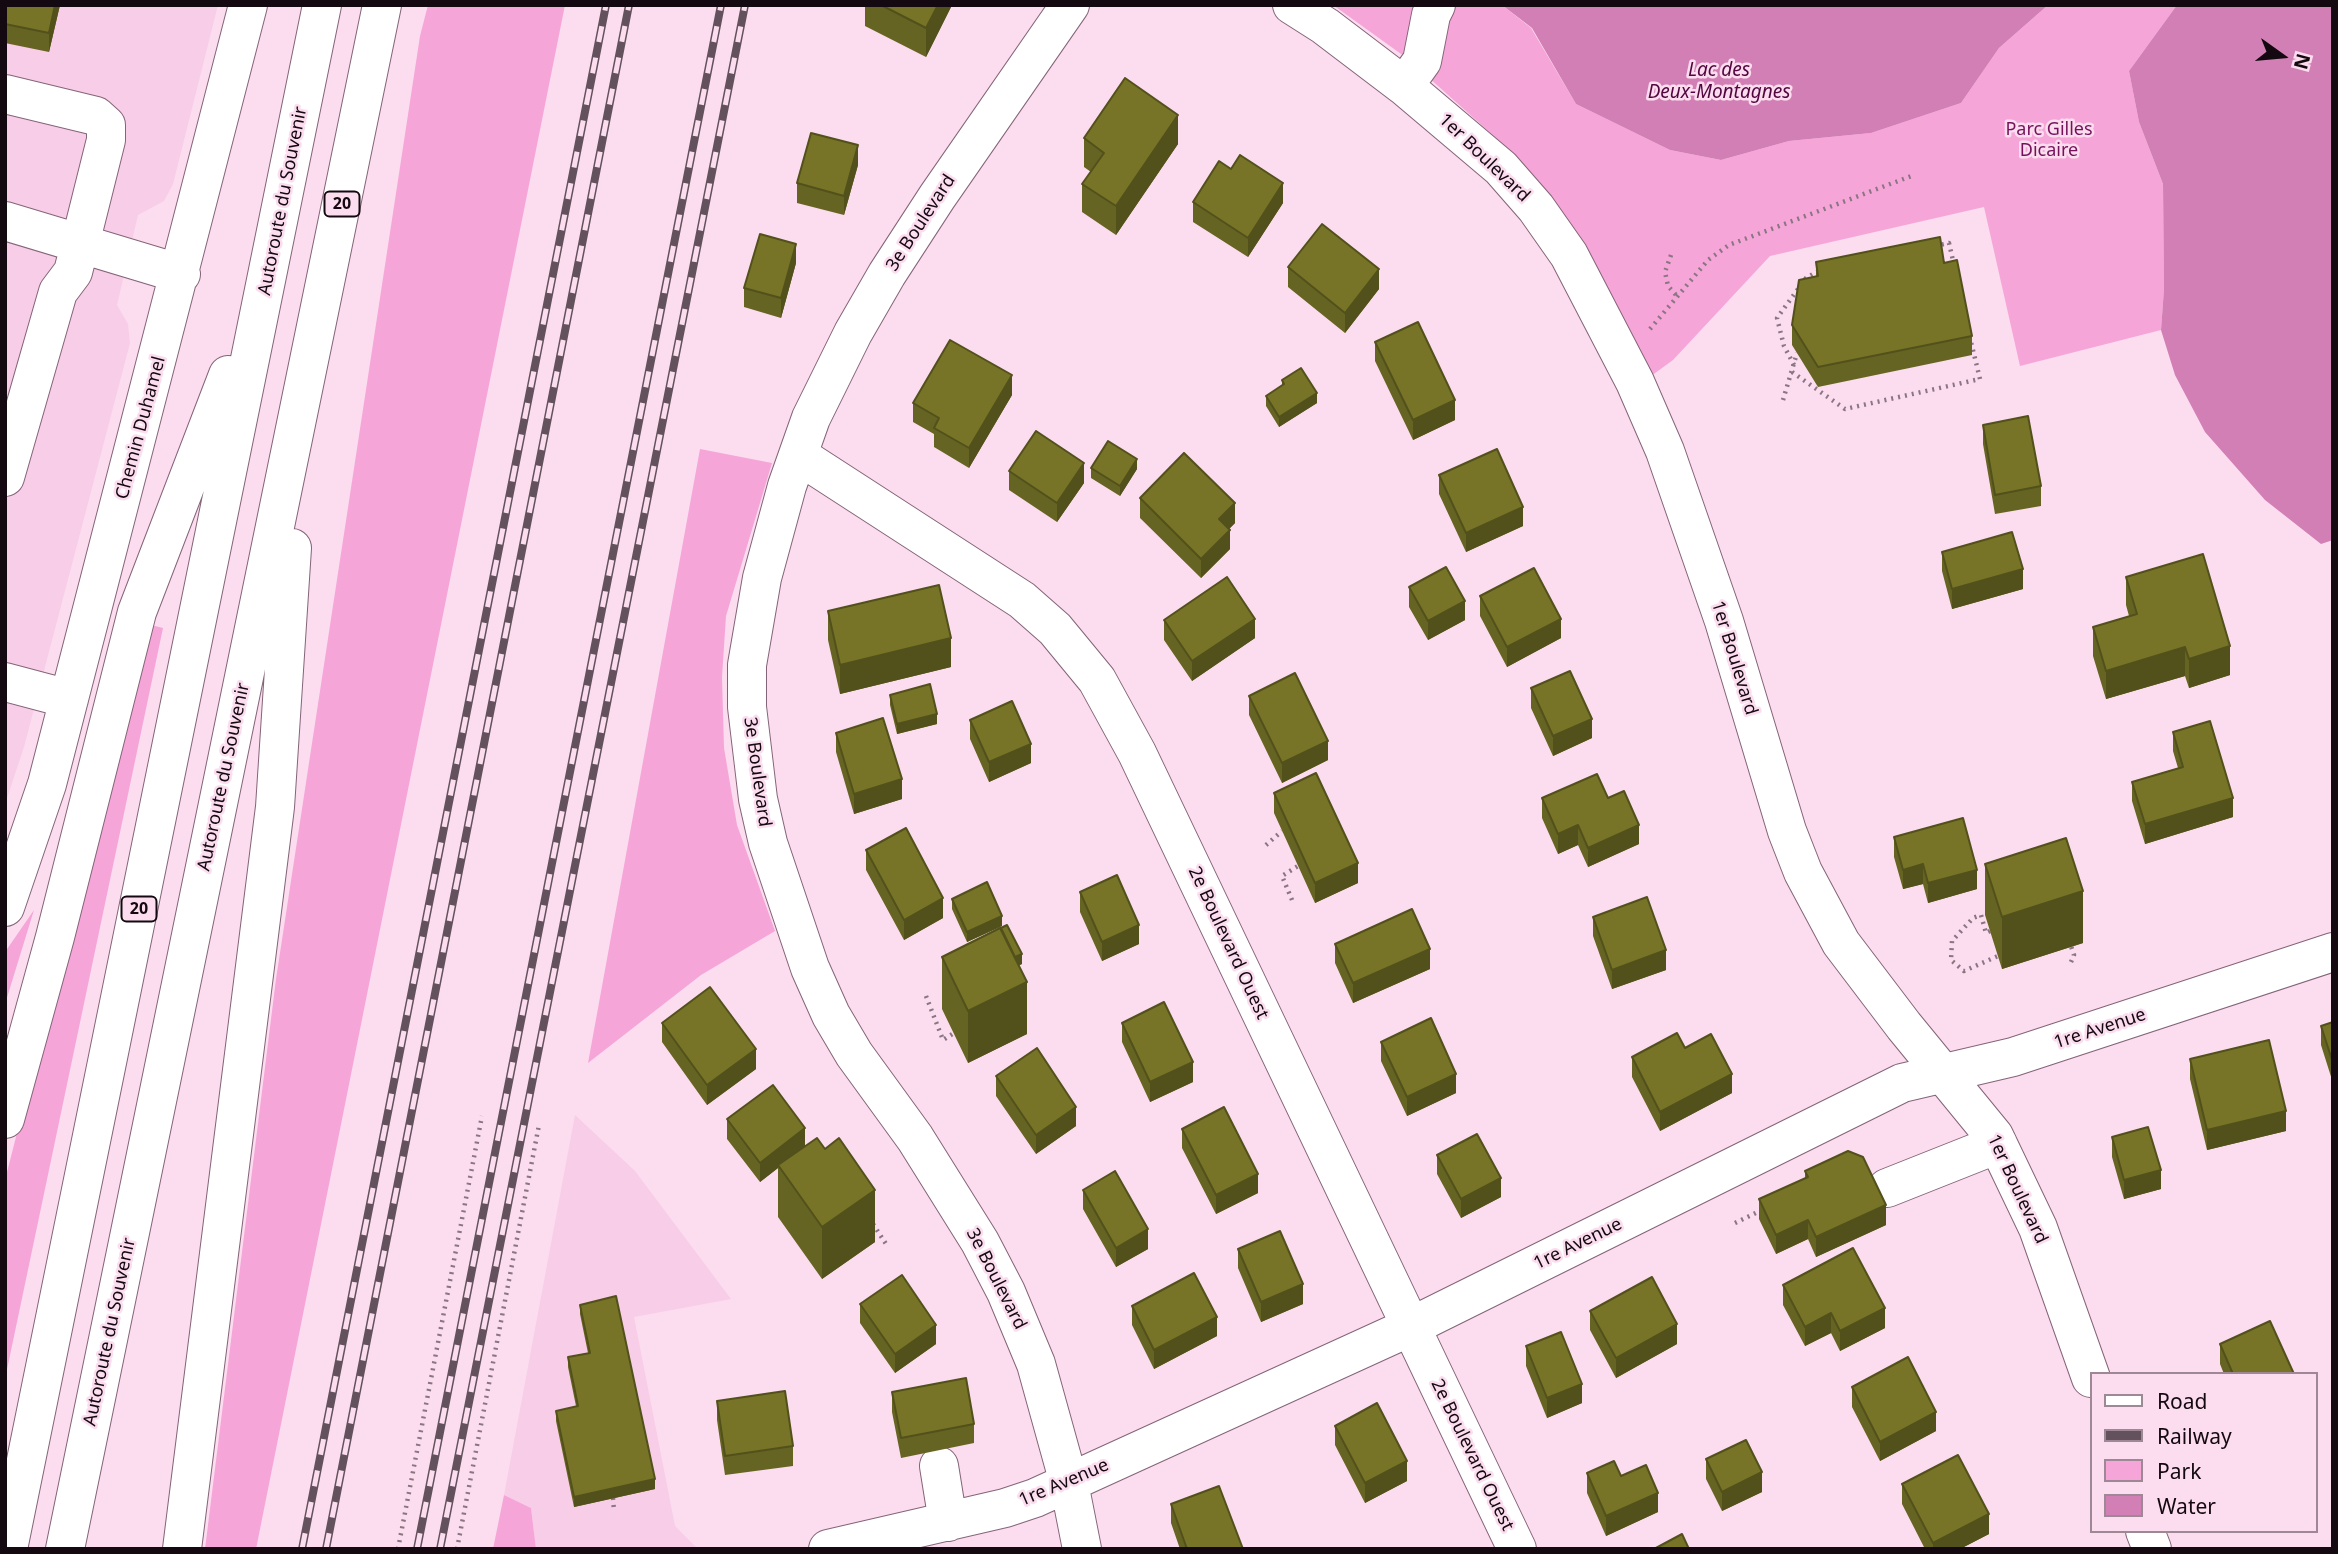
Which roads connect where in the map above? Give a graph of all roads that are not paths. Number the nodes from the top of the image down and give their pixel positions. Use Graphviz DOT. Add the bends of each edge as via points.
graph roads {
  1 [pos="248,5"];
  2 [pos="323,5"];
  3 [pos="382,5"];
  4 [pos="1070,5"];
  5 [pos="1292,5"];
  6 [pos="1436,5"];
  7 [pos="1404,86"];
  8 [pos="5,94"];
  9 [pos="5,221"];
  10 [pos="80,242"];
  11 [pos="269,269"];
  12 [pos="181,274"];
  13 [pos="302,402"];
  14 [pos="798,455"];
  15 [pos="5,477"];
  16 [pos="5,682"];
  17 [pos="69,699"];
  18 [pos="15,862"];
  19 [pos="5,907"];
  20 [pos="2333,952"];
  21 [pos="1945,1074"];
  22 [pos="5,1119"];
  23 [pos="1998,1144"];
  24 [pos="1887,1188"];
  25 [pos="1410,1327"];
  26 [pos="2090,1375"];
  27 [pos="939,1466"];
  28 [pos="1069,1483"];
  29 [pos="948,1522"];
  30 [pos="8,1549"];
  31 [pos="65,1549"];
  32 [pos="182,1549"];
  33 [pos="828,1549"];
  34 [pos="1082,1549"];
  35 [pos="1517,1549"];
  1 -- 12 [label="main road, Chemin Duhamel"];
  2 -- 11 [label="main road, Autoroute du Souvenir / 20"];
  3 -- 13 [label="main road, Autoroute du Souvenir / 20"];
  4 -- 14 [label="main road, 3e Boulevard" via="887,274 828,381"];
  5 -- 7 [label="main road, 1er Boulevard"];
  6 -- 7 [label="main road" via="1422,61"];
  7 -- 21 [label="main road, 1er Boulevard" via="1501,168 1569,255 1635,382 1689,514 1803,872 1841,943"];
  8 -- 10 [label="main road" via="96,116 106,125"];
  9 -- 10 [label="main road"];
  10 -- 12 [label="main road"];
  10 -- 15 [label="main road" via="73,272 58,292"];
  11 -- 22 [label="main road" via="137,612"];
  11 -- 30 [label="main road, Autoroute du Souvenir / 20"];
  12 -- 17 [label="main road, Chemin Duhamel"];
  13 -- 31 [label="main road, Autoroute du Souvenir / 20"];
  13 -- 32 [label="main road" via="275,807"];
  14 -- 25 [label="main road, 2e Boulevard Ouest" via="1022,600 1055,629 1097,680 1137,753"];
  14 -- 28 [label="main road, 3e Boulevard" via="762,578 747,665 753,756 768,843 810,968 831,1015 915,1138 1006,1292 1036,1364"];
  16 -- 17 [label="main road"];
  17 -- 18 [label="main road, Chemin Duhamel"];
  18 -- 19 [label="main road, Chemin Duhamel"];
  20 -- 21 [label="main road, 1re Avenue" via="2013,1057"];
  21 -- 23 [label="main road, 1er Boulevard"];
  21 -- 25 [label="main road, 1re Avenue" via="1902,1083"];
  23 -- 24 [label="main road"];
  23 -- 26 [label="main road, 1er Boulevard" via="2038,1228"];
  25 -- 28 [label="main road, 1re Avenue"];
  25 -- 35 [label="main road, 2e Boulevard Ouest"];
  27 -- 29 [label="main road"];
  28 -- 29 [label="main road, 1re Avenue" via="1005,1508"];
  28 -- 34 [label="main road, 3e Boulevard"];
  29 -- 33 [label="main road, 1re Avenue"];
}
